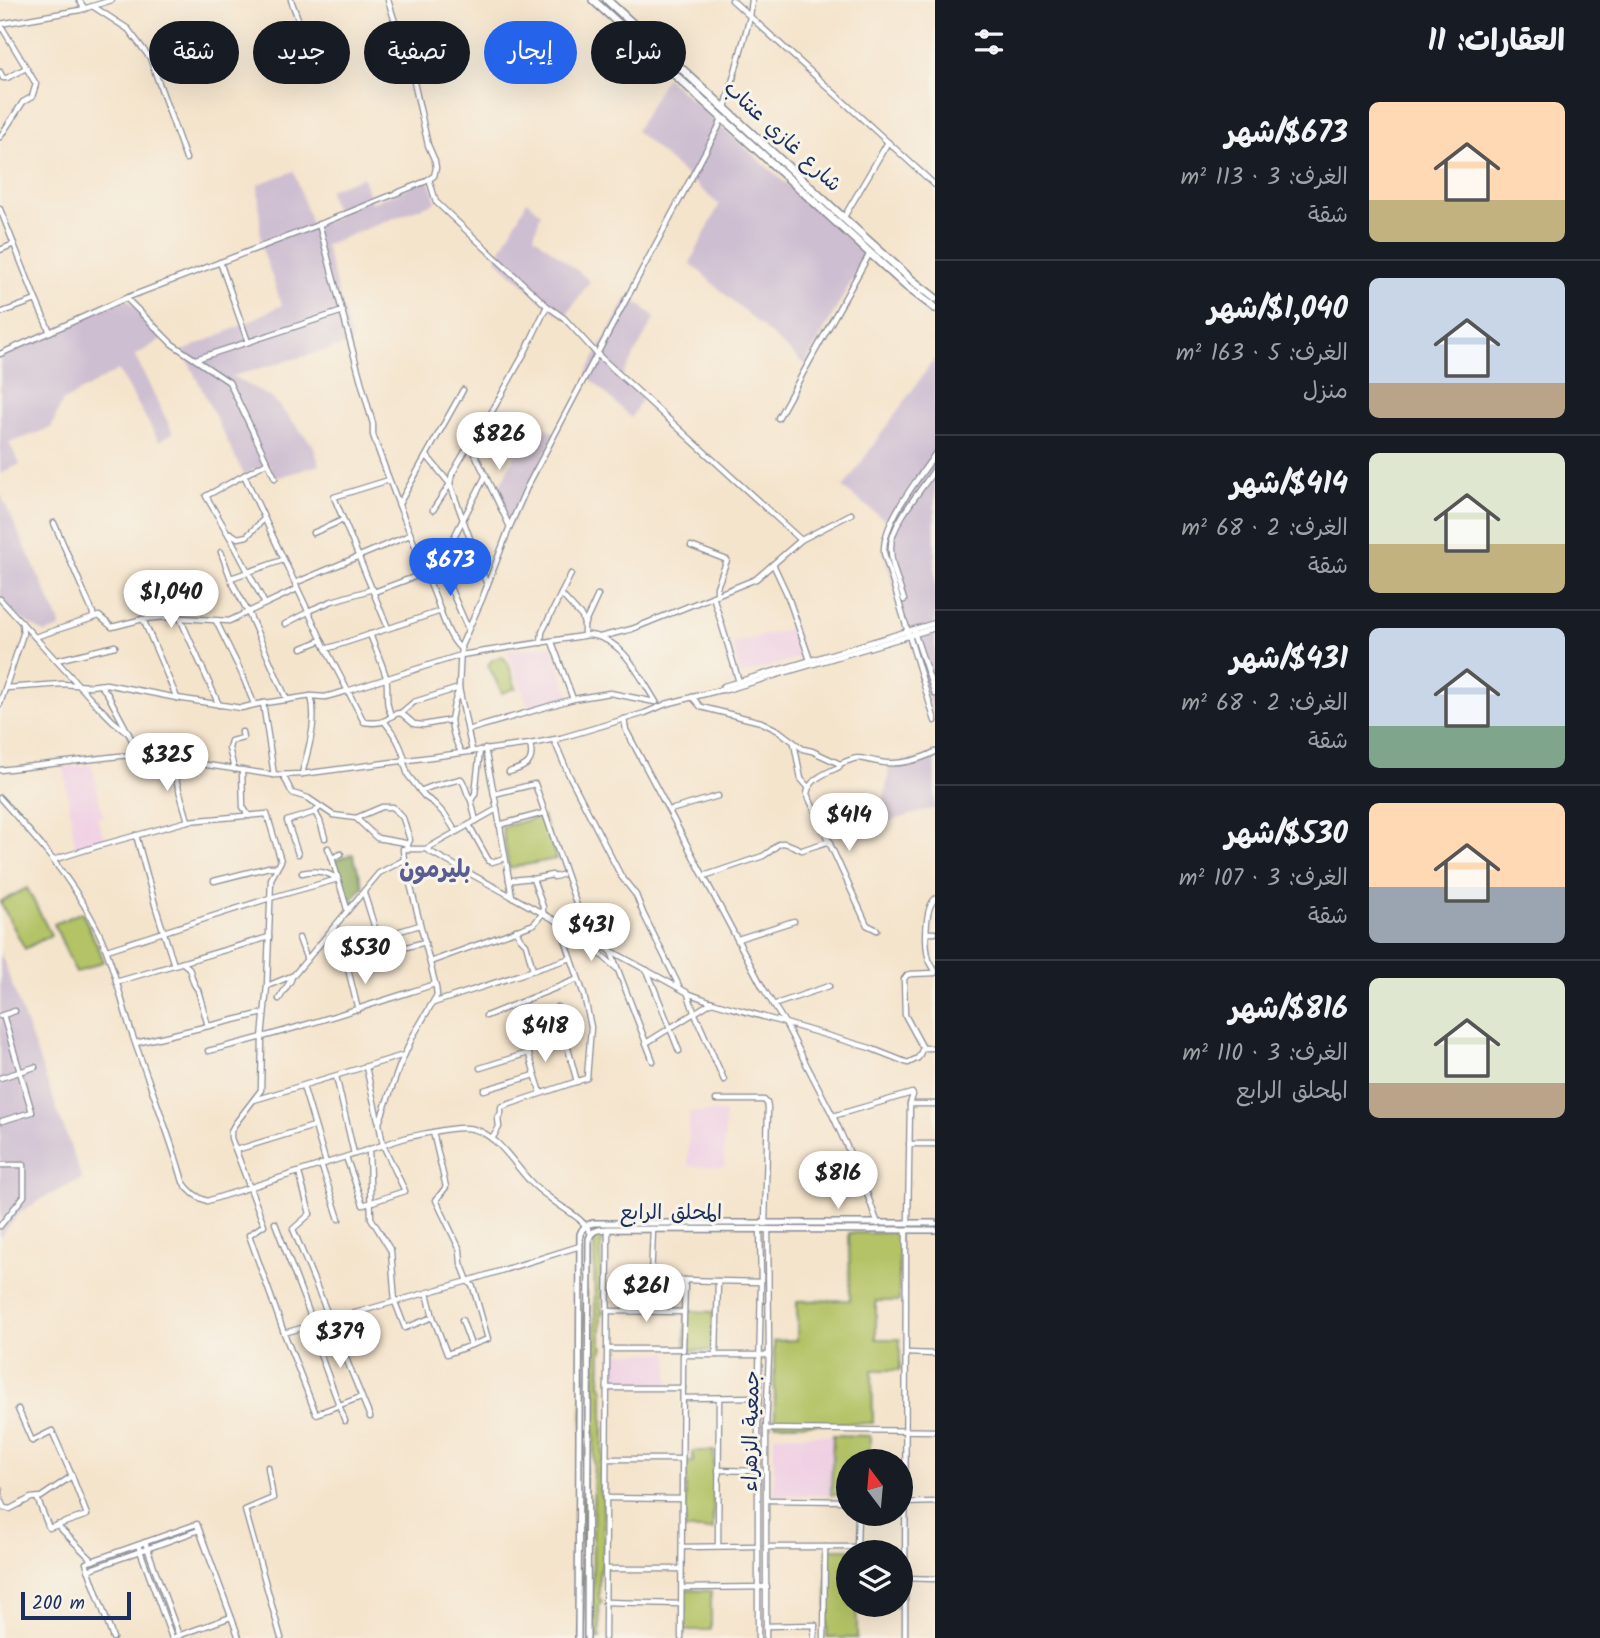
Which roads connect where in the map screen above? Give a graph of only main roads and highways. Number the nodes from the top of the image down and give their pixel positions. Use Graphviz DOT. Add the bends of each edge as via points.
graph roads {
  1 [pos="593,0"];
  2 [pos="607,0"];
  3 [pos="935,298"];
  4 [pos="935,308"];
  5 [pos="935,1223"];
  6 [pos="765,1226"];
  7 [pos="907,1227"];
  8 [pos="935,1230"];
  9 [pos="580,1287"];
  10 [pos="589,1287"];
  11 [pos="578,1638"];
  12 [pos="587,1638"];
  1 -- 4 [label="highway"];
  2 -- 3 [label="highway, شارع غازي عنتاب"];
  5 -- 7 [label="main road"];
  6 -- 7 [label="main road, المحلق الرابع"];
  6 -- 7 [label="main road"];
  6 -- 9 [label="main road" via="586,1225 580,1234"];
  6 -- 10 [label="main road, المحلق الرابع" via="597,1230 589,1239"];
  7 -- 8 [label="main road"];
  9 -- 10 [label="main road"];
  9 -- 11 [label="main road"];
  10 -- 12 [label="main road, المحلق الرابع"];
}
